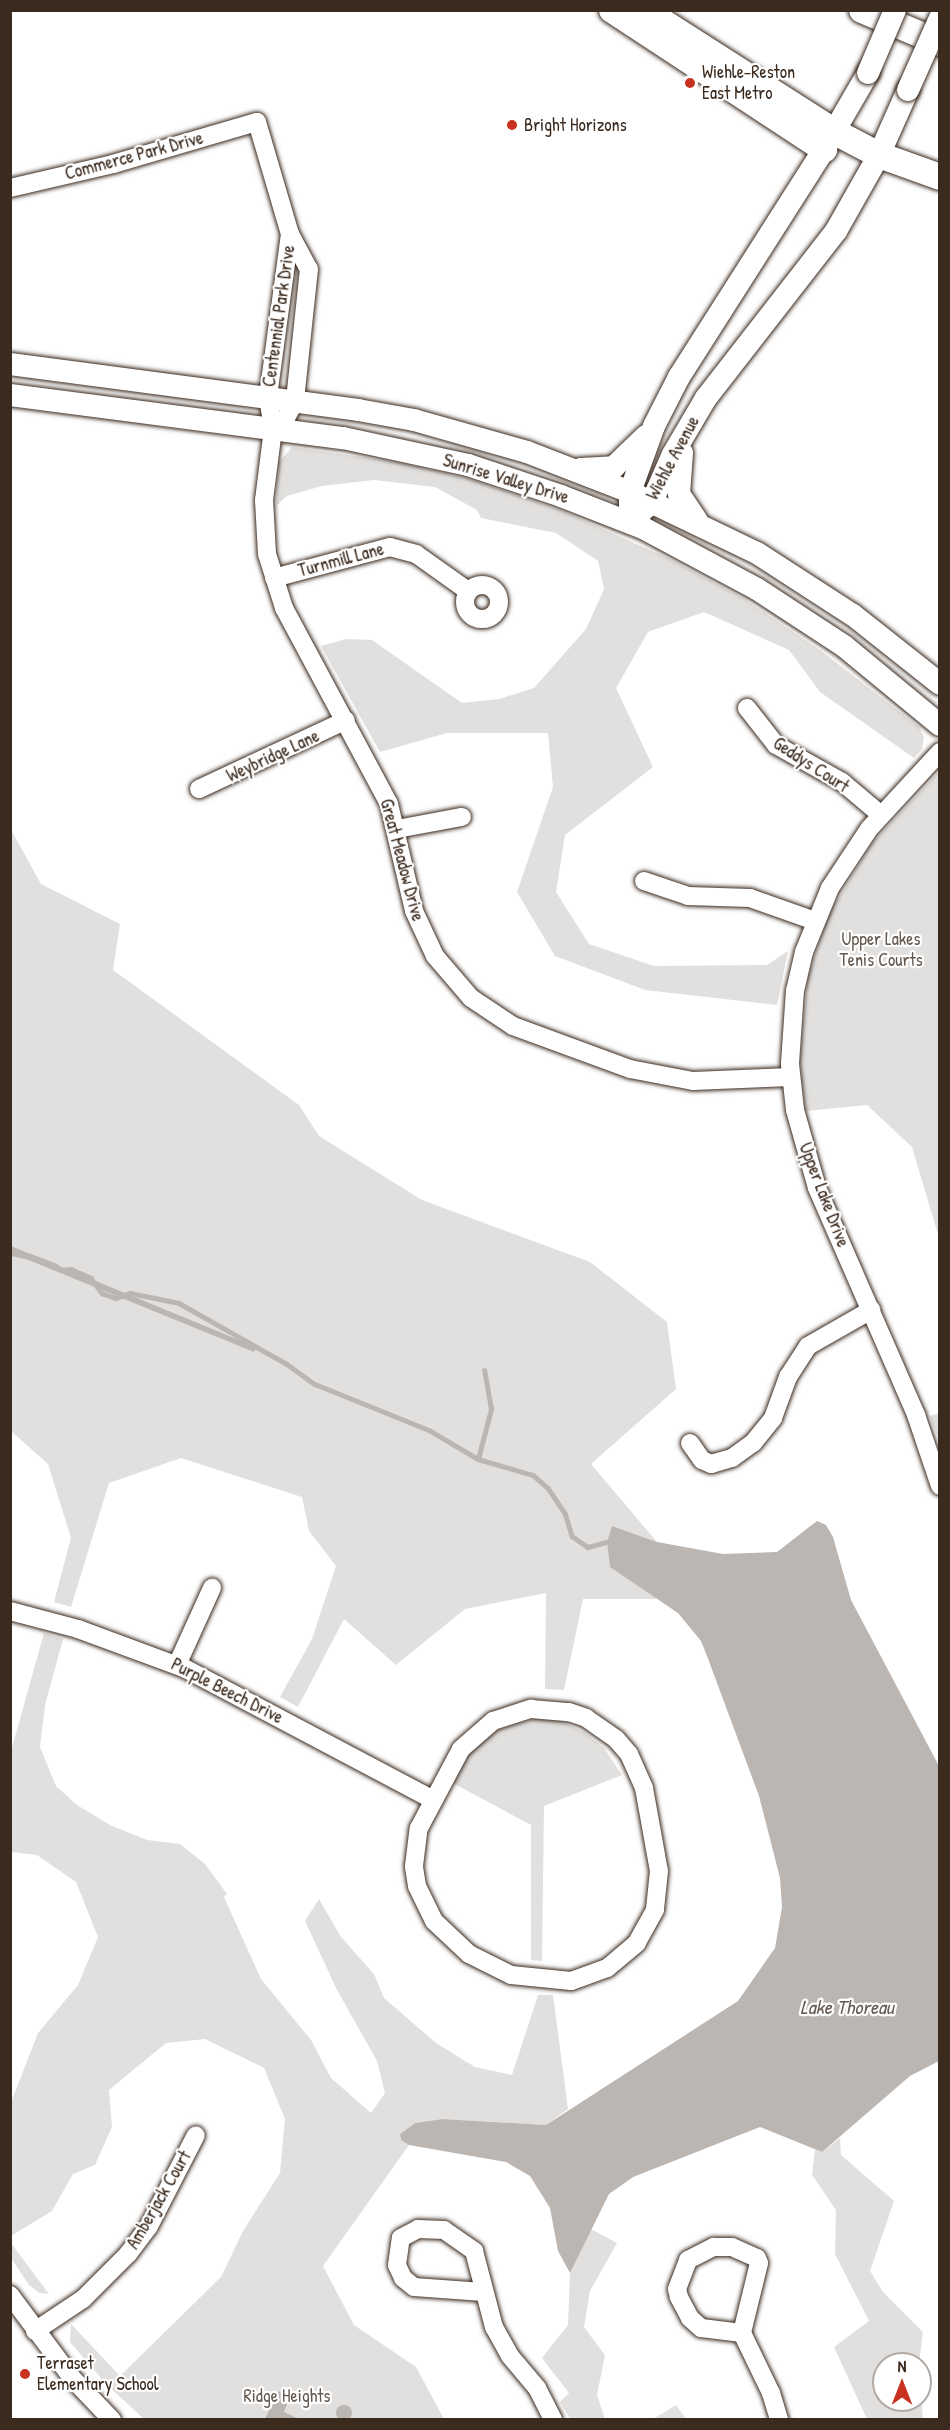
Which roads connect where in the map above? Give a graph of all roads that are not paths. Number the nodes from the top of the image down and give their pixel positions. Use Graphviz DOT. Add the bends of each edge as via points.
graph roads {
  1 [pos="612,10"];
  2 [pos="644,10"];
  3 [pos="862,10"];
  4 [pos="895,10"];
  5 [pos="939,18"];
  6 [pos="939,43"];
  7 [pos="256,122"];
  8 [pos="830,140"];
  9 [pos="879,155"];
  10 [pos="939,177"];
  11 [pos="10,189"];
  12 [pos="290,234"];
  13 [pos="10,364"];
  14 [pos="10,394"];
  15 [pos="268,397"];
  16 [pos="296,401"];
  17 [pos="688,425"];
  18 [pos="654,426"];
  19 [pos="273,429"];
  20 [pos="574,469"];
  21 [pos="630,492"];
  22 [pos="652,502"];
  23 [pos="629,522"];
  24 [pos="700,525"];
  25 [pos="274,578"];
  26 [pos="468,591"];
  27 [pos="939,684"];
  28 [pos="747,708"];
  29 [pos="346,720"];
  30 [pos="939,725"];
  31 [pos="939,752"];
  32 [pos="199,789"];
  33 [pos="882,815"];
  34 [pos="462,817"];
  35 [pos="397,829"];
  36 [pos="645,881"];
  37 [pos="814,921"];
  38 [pos="790,1077"];
  39 [pos="871,1310"];
  40 [pos="690,1443"];
  41 [pos="939,1486"];
  42 [pos="212,1588"];
  43 [pos="10,1611"];
  44 [pos="177,1665"];
  45 [pos="432,1799"];
  46 [pos="196,2135"];
  47 [pos="483,2292"];
  48 [pos="10,2295"];
  49 [pos="35,2331"];
  50 [pos="742,2333"];
  51 [pos="112,2420"];
  52 [pos="553,2420"];
  53 [pos="779,2420"];
  1 -- 8 [label="highway"];
  2 -- 8 [label="highway"];
  3 -- 6 [label="highway"];
  4 -- 8 [label="main road, Wiehle Avenue, bridge" via="868,73"];
  5 -- 9 [label="main road, Wiehle Avenue, bridge"];
  7 -- 11 [label="street, Commerce Park Drive"];
  7 -- 12 [label="street, Centennial Park Drive"];
  8 -- 9 [label="highway"];
  8 -- 18 [label="main road, Wiehle Avenue" via="701,340"];
  9 -- 10 [label="highway"];
  9 -- 17 [label="main road, Wiehle Avenue" via="836,231"];
  12 -- 15 [label="street, Centennial Park Drive"];
  12 -- 16 [label="street, Centennial Park Drive" via="306,261 309,285"];
  13 -- 15 [label="main road, Sunrise Valley Drive"];
  14 -- 19 [label="main road, Sunrise Valley Drive"];
  15 -- 16 [label="main road, Sunrise Valley Drive"];
  15 -- 19 [label="street, Great Meadow Drive"];
  16 -- 19 [label="street, Centennial Park Drive" via="285,420"];
  16 -- 20 [label="main road, Sunrise Valley Drive" via="425,422"];
  17 -- 22 [label="main road, Wiehle Avenue"];
  17 -- 24 [label="main road" via="679,490 686,509"];
  18 -- 20 [label="main road" via="633,452 614,467"];
  18 -- 21 [label="main road, Wiehle Avenue"];
  19 -- 23 [label="main road, Sunrise Valley Drive" via="343,438 468,465"];
  19 -- 25 [label="street, Great Meadow Drive" via="264,527"];
  20 -- 21 [label="main road, Sunrise Valley Drive"];
  21 -- 22 [label="main road, Sunrise Valley Drive"];
  21 -- 23 [label="main road, Wiehle Avenue"];
  22 -- 23 [label="main road, Wiehle Avenue"];
  22 -- 24 [label="main road, Sunrise Valley Drive"];
  23 -- 30 [label="main road, Sunrise Valley Drive" via="712,564 811,624 900,690"];
  24 -- 27 [label="main road, Sunrise Valley Drive" via="807,583 897,647"];
  25 -- 26 [label="street, Turnmill Lane" via="390,547 416,554"];
  25 -- 29 [label="street, Great Meadow Drive" via="289,618"];
  28 -- 33 [label="street, Geddys Court" via="776,745 842,782"];
  29 -- 32 [label="street, Weybridge Lane"];
  29 -- 35 [label="street, Great Meadow Drive" via="375,771"];
  31 -- 33 [label="street, Upper Lake Drive"];
  33 -- 37 [label="street, Upper Lake Drive" via="849,855"];
  34 -- 35 [label="street"];
  35 -- 38 [label="street, Great Meadow Drive" via="422,933 452,979 491,1014 543,1039 658,1076 728,1082"];
  36 -- 37 [label="street" via="688,896 750,898"];
  37 -- 38 [label="street, Upper Lake Drive" via="795,990"];
  38 -- 39 [label="street, Upper Lake Drive" via="809,1166"];
  39 -- 40 [label="street" via="808,1346 788,1377 773,1418 753,1443 721,1464 702,1460"];
  39 -- 41 [label="street, Upper Lake Drive" via="916,1415"];
  42 -- 44 [label="street"];
  43 -- 44 [label="street, Purple Beech Drive" via="78,1629"];
  44 -- 45 [label="street, Purple Beech Drive"];
  45 -- 45 [label="street" via="460,1749 493,1721 531,1709 550,1709 569,1712 601,1726 629,1754 644,1788 659,1871 659,1891 647,1927 622,1958 589,1977 571,1981 511,1975 469,1954 434,1921 417,1886 414,1846"];
  46 -- 49 [label="street, Amberjack Court" via="149,2226 128,2254 83,2299"];
  47 -- 47 [label="street" via="414,2287 403,2278 397,2265 401,2238 428,2228 444,2230 462,2240 474,2251"];
  47 -- 52 [label="street" via="494,2327 510,2356 537,2388"];
  48 -- 49 [label="street"];
  49 -- 51 [label="street"];
  50 -- 50 [label="street" via="759,2270 756,2258 732,2247 700,2252 683,2269 677,2289 682,2304 701,2328"];
  50 -- 53 [label="street" via="771,2393"];
}
